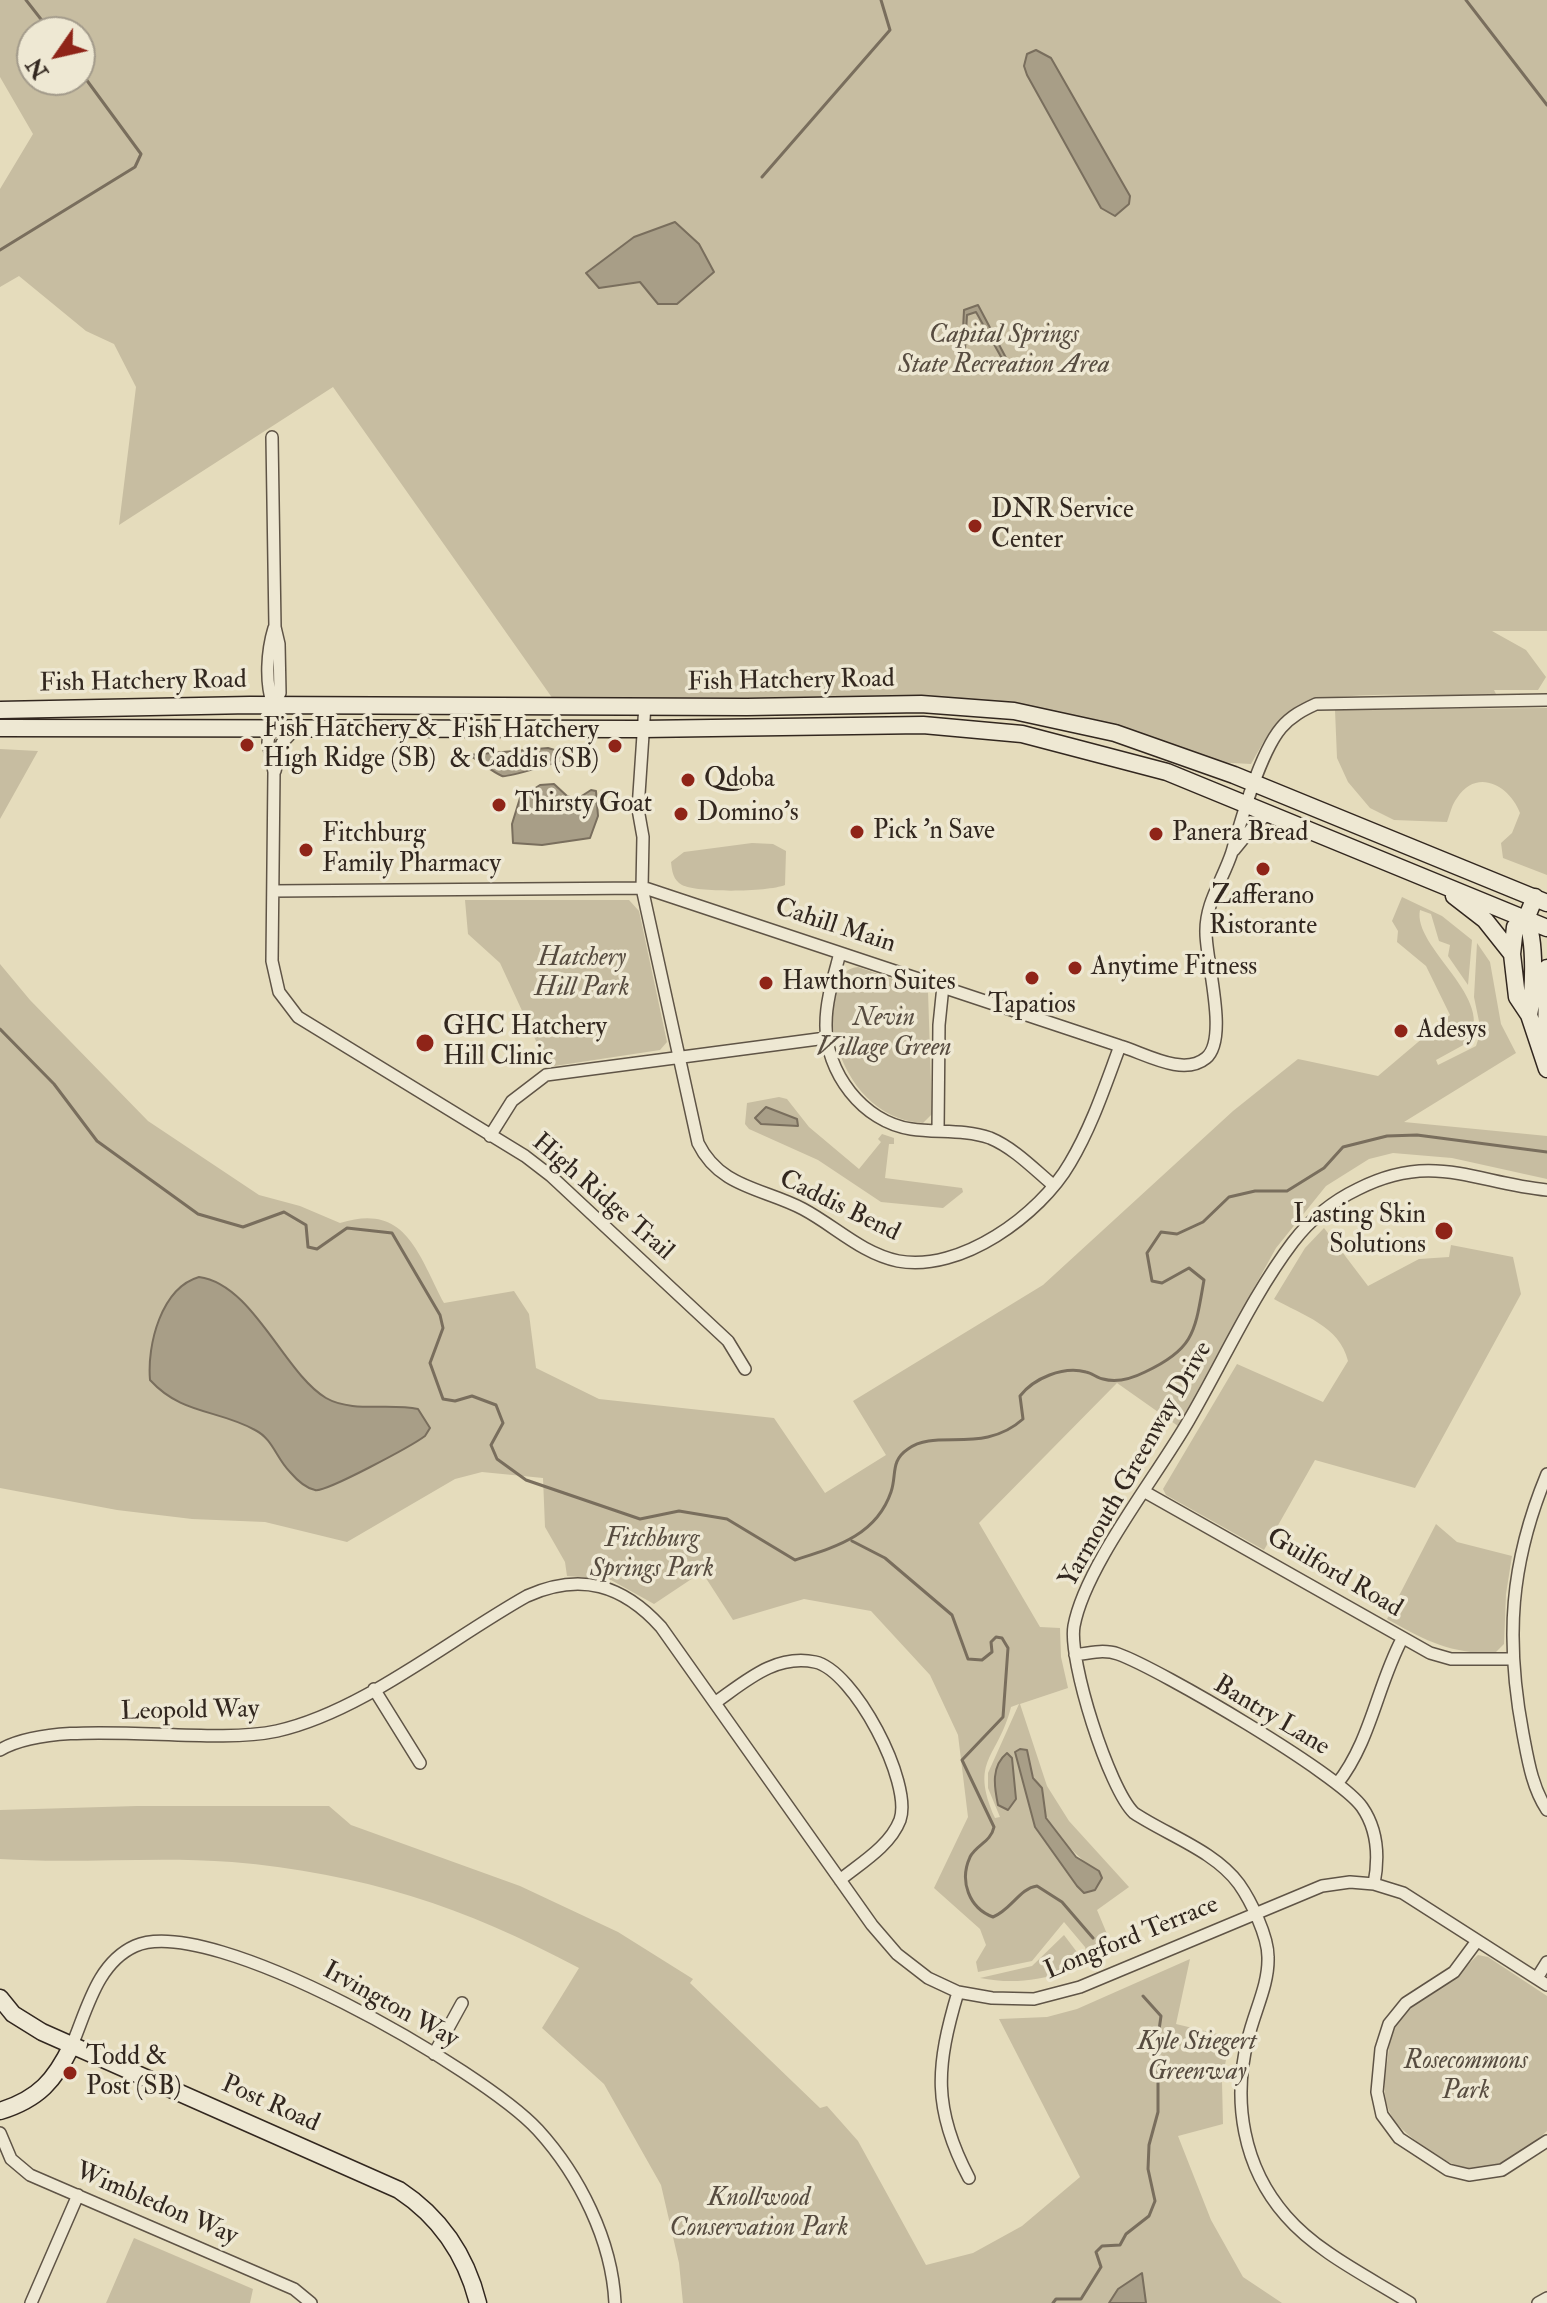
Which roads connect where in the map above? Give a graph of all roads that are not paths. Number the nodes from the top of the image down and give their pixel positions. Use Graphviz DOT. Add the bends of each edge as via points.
graph roads {
  1 [pos="272,437"];
  2 [pos="1547,700"];
  3 [pos="645,705"];
  4 [pos="273,706"];
  5 [pos="0,710"];
  6 [pos="0,728"];
  7 [pos="270,729"];
  8 [pos="295,729"];
  9 [pos="642,729"];
  10 [pos="274,772"];
  11 [pos="1255,783"];
  12 [pos="1246,803"];
  13 [pos="1270,813"];
  14 [pos="1231,853"];
  15 [pos="1442,883"];
  16 [pos="642,888"];
  17 [pos="273,891"];
  18 [pos="1541,900"];
  19 [pos="1526,919"];
  20 [pos="1547,928"];
  21 [pos="840,953"];
  22 [pos="1512,954"];
  23 [pos="1547,968"];
  24 [pos="943,986"];
  25 [pos="1529,1015"];
  26 [pos="826,1038"];
  27 [pos="1120,1046"];
  28 [pos="680,1057"];
  29 [pos="1547,1068"];
  30 [pos="938,1131"];
  31 [pos="490,1136"];
  32 [pos="1053,1185"];
  33 [pos="1547,1190"];
  34 [pos="745,1369"];
  35 [pos="1547,1474"];
  36 [pos="1145,1492"];
  37 [pos="555,1587"];
  38 [pos="1402,1639"];
  39 [pos="1075,1655"];
  40 [pos="1511,1659"];
  41 [pos="374,1689"];
  42 [pos="716,1702"];
  43 [pos="0,1750"];
  44 [pos="420,1763"];
  45 [pos="1337,1784"];
  46 [pos="1547,1810"];
  47 [pos="840,1880"];
  48 [pos="1374,1884"];
  49 [pos="1253,1913"];
  50 [pos="1477,1941"];
  51 [pos="1547,1962"];
  52 [pos="1542,1982"];
  53 [pos="958,1992"];
  54 [pos="0,1998"];
  55 [pos="462,2003"];
  56 [pos="72,2045"];
  57 [pos="434,2054"];
  58 [pos="0,2111"];
  59 [pos="0,2133"];
  60 [pos="1547,2141"];
  61 [pos="969,2178"];
  62 [pos="78,2195"];
  63 [pos="1547,2298"];
  64 [pos="311,2302"];
  65 [pos="31,2303"];
  66 [pos="478,2303"];
  67 [pos="615,2303"];
  68 [pos="1410,2303"];
  69 [pos="1538,2303"];
  1 -- 4 [label="street, High Ridge Trail" via="280,693"];
  2 -- 11 [label="street, Cahill Main" via="1316,704 1282,726"];
  3 -- 4 [label="main road, Fish Hatchery Road"];
  3 -- 9 [label="street, Caddis Bend"];
  3 -- 11 [label="main road, Fish Hatchery Road" via="921,704 1014,711 1115,733"];
  4 -- 5 [label="main road, Fish Hatchery Road"];
  4 -- 7 [label="street, High Ridge Trail"];
  6 -- 7 [label="main road, Fish Hatchery Road"];
  7 -- 8 [label="main road, Fish Hatchery Road"];
  7 -- 10 [label="street, High Ridge Trail"];
  8 -- 9 [label="main road, Fish Hatchery Road"];
  8 -- 10 [label="street, High Ridge Trail" via="282,743"];
  9 -- 12 [label="main road, Fish Hatchery Road" via="972,728 1070,744 1167,772"];
  9 -- 16 [label="street, Caddis Bend"];
  10 -- 17 [label="street, High Ridge Trail"];
  11 -- 12 [label="street, Cahill Main"];
  11 -- 18 [label="main road, Fish Hatchery Road"];
  12 -- 13 [label="main road, Fish Hatchery Road"];
  12 -- 14 [label="street, Cahill Main"];
  13 -- 14 [label="street, Cahill Main"];
  13 -- 15 [label="main road, Fish Hatchery Road"];
  14 -- 27 [label="street, Cahill Main" via="1207,922 1215,1047 1197,1064 1182,1066"];
  15 -- 19 [label="main road, Fish Hatchery Road"];
  15 -- 22 [label="main road" via="1485,920"];
  16 -- 17 [label="street, Cahill Main"];
  16 -- 21 [label="street, Cahill Main"];
  16 -- 28 [label="street, Caddis Bend"];
  17 -- 31 [label="street, High Ridge Trail" via="274,972 279,992 293,1012"];
  18 -- 19 [label="main road"];
  19 -- 20 [label="main road, Fish Hatchery Road"];
  19 -- 22 [label="main road" via="1515,927"];
  19 -- 25 [label="main road" via="1533,934"];
  21 -- 24 [label="street, Cahill Main"];
  21 -- 26 [label="street" via="827,1004"];
  22 -- 25 [label="main road" via="1517,997"];
  23 -- 29 [label="main road"];
  24 -- 27 [label="street, Cahill Main"];
  24 -- 30 [label="street"];
  25 -- 29 [label="main road"];
  26 -- 28 [label="street"];
  26 -- 30 [label="street" via="842,1081 864,1107 898,1126"];
  27 -- 32 [label="street, Caddis Bend" via="1097,1109"];
  28 -- 31 [label="street" via="546,1075 512,1101"];
  28 -- 32 [label="street, Caddis Bend" via="698,1143 715,1169 743,1186 796,1205 884,1257 922,1263 964,1253 1017,1219"];
  30 -- 32 [label="street" via="990,1139"];
  31 -- 34 [label="street, High Ridge Trail" via="551,1176 728,1341"];
  33 -- 36 [label="street, Yarmouth Greenway Drive" via="1436,1169 1380,1180 1334,1203 1278,1264"];
  35 -- 40 [label="street" via="1519,1565"];
  36 -- 38 [label="street, Guilford Road"];
  36 -- 39 [label="street, Yarmouth Greenway Drive" via="1086,1592 1074,1628"];
  37 -- 41 [label="street, Leopold Way" via="517,1601"];
  37 -- 42 [label="street, Longford Terrace" via="591,1584 635,1601 661,1627"];
  38 -- 40 [label="street, Guilford Road" via="1451,1659"];
  38 -- 45 [label="street" via="1378,1689 1363,1745"];
  39 -- 45 [label="street, Bantry Lane" via="1109,1652 1131,1660 1272,1740"];
  39 -- 49 [label="street, Yarmouth Greenway Drive" via="1122,1802 1228,1872"];
  40 -- 46 [label="street" via="1528,1760"];
  41 -- 43 [label="street, Leopold Way" via="330,1714 273,1732 43,1737"];
  41 -- 44 [label="street"];
  42 -- 47 [label="street, Longford Terrace"];
  42 -- 47 [label="street" via="771,1665 797,1661 821,1664 851,1688 896,1768 903,1799 895,1830"];
  45 -- 48 [label="street, Bantry Lane" via="1364,1809 1374,1831"];
  47 -- 53 [label="street, Longford Terrace" via="897,1954"];
  48 -- 49 [label="street, Longford Terrace" via="1322,1886"];
  48 -- 50 [label="street, Longford Terrace" via="1403,1893"];
  49 -- 53 [label="street, Longford Terrace" via="1047,1998"];
  49 -- 68 [label="street, Yarmouth Greenway Drive" via="1269,1954 1240,2079 1241,2118 1261,2179 1286,2216 1315,2242"];
  50 -- 52 [label="street, Longford Terrace"];
  50 -- 60 [label="street" via="1454,1972 1406,2003 1389,2024 1377,2092 1382,2115 1399,2138 1448,2170 1469,2175 1502,2170"];
  51 -- 52 [label="street"];
  53 -- 61 [label="street" via="939,2083 946,2129"];
  54 -- 56 [label="main road, Post Road" via="24,2023"];
  55 -- 57 [label="street"];
  56 -- 57 [label="street, Irvington Way" via="106,1968 134,1947 161,1939 306,1984"];
  56 -- 58 [label="main road" via="47,2088"];
  56 -- 66 [label="main road, Post Road" via="399,2190 449,2237"];
  57 -- 67 [label="street, Irvington Way" via="508,2101 566,2164 594,2218"];
  59 -- 62 [label="street, Wimbledon Way" via="20,2168"];
  62 -- 64 [label="street, Wimbledon Way" via="294,2289"];
  62 -- 65 [label="street"];
  63 -- 69 [label="street"];
}
